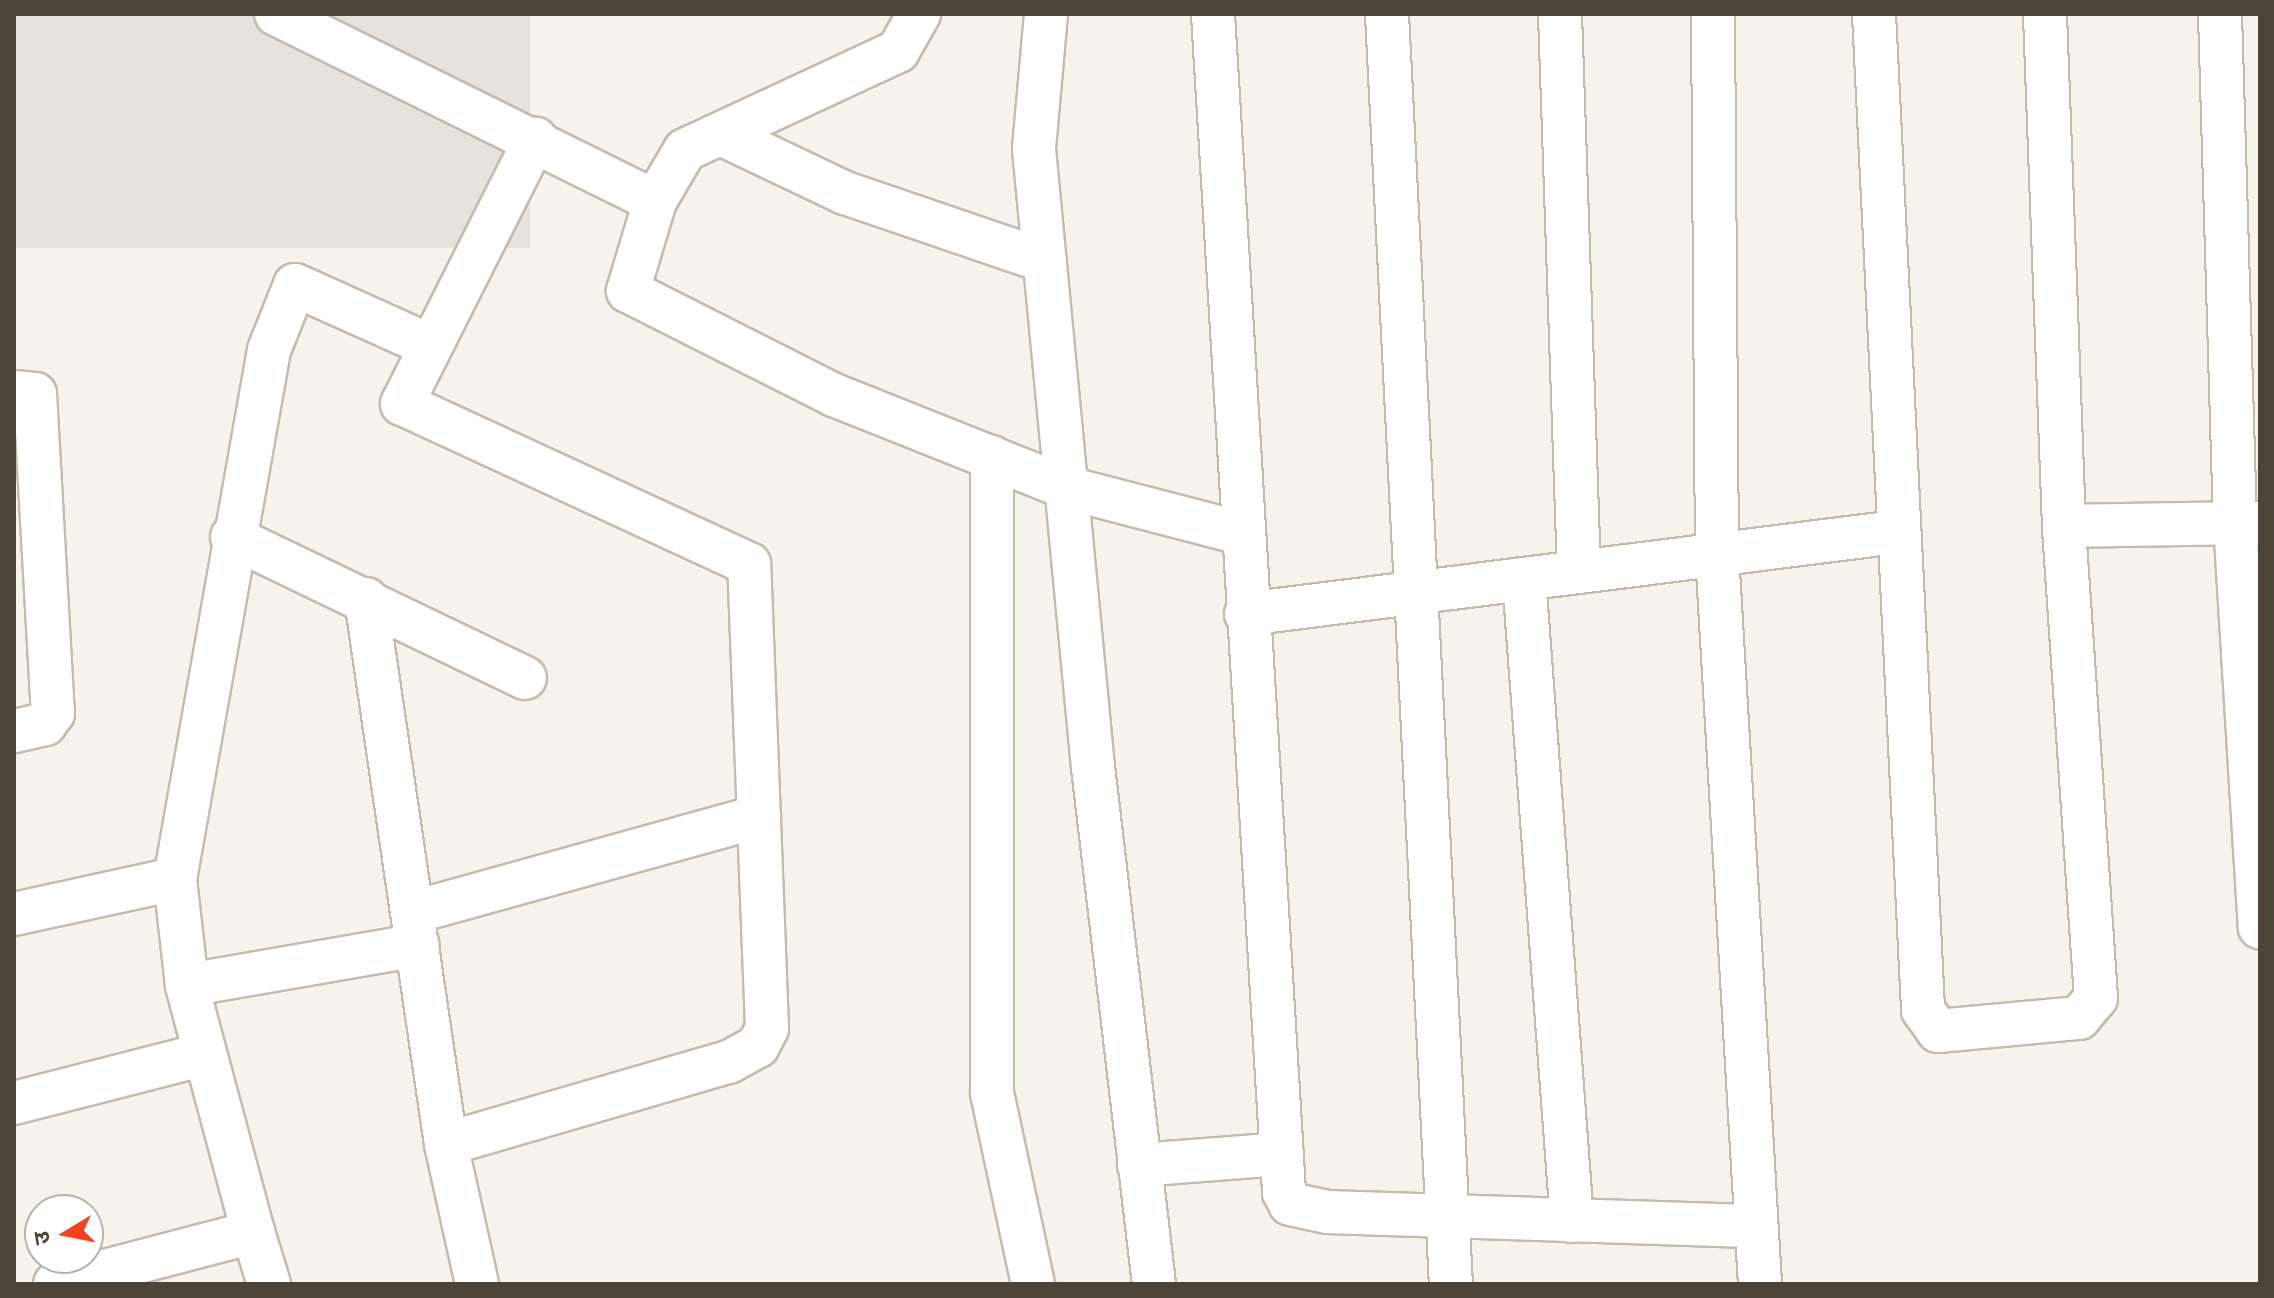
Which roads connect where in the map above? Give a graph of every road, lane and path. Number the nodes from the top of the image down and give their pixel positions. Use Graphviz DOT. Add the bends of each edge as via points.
graph roads {
  1 [pos="276,14"];
  2 [pos="919,14"];
  3 [pos="1046,14"];
  4 [pos="1213,14"];
  5 [pos="1387,14"];
  6 [pos="1560,14"];
  7 [pos="1713,14"];
  8 [pos="1874,14"];
  9 [pos="2045,14"];
  10 [pos="2220,14"];
  11 [pos="723,135"];
  12 [pos="535,139"];
  13 [pos="655,201"];
  14 [pos="1045,261"];
  15 [pos="431,346"];
  16 [pos="14,392"];
  17 [pos="992,457"];
  18 [pos="1068,488"];
  19 [pos="2247,522"];
  20 [pos="2064,526"];
  21 [pos="1896,532"];
  22 [pos="1241,533"];
  23 [pos="232,537"];
  24 [pos="1717,554"];
  25 [pos="1579,572"];
  26 [pos="1524,579"];
  27 [pos="1418,592"];
  28 [pos="366,599"];
  29 [pos="1246,614"];
  30 [pos="525,678"];
  31 [pos="14,731"];
  32 [pos="759,816"];
  33 [pos="175,879"];
  34 [pos="14,914"];
  35 [pos="2260,927"];
  36 [pos="416,928"];
  37 [pos="187,985"];
  38 [pos="205,1054"];
  39 [pos="14,1103"];
  40 [pos="446,1144"];
  41 [pos="1282,1154"];
  42 [pos="1139,1165"];
  43 [pos="1449,1219"];
  44 [pos="1572,1221"];
  45 [pos="1756,1226"];
  46 [pos="253,1232"];
  47 [pos="55,1284"];
  48 [pos="269,1284"];
  49 [pos="477,1284"];
  50 [pos="1033,1284"];
  51 [pos="1154,1284"];
  52 [pos="1451,1284"];
  53 [pos="1760,1284"];
  1 -- 12 [label="street"];
  2 -- 11 [label="street" via="898,51"];
  3 -- 14 [label="street" via="1034,149"];
  4 -- 22 [label="street"];
  5 -- 27 [label="street"];
  6 -- 25 [label="street"];
  7 -- 24 [label="street"];
  8 -- 21 [label="street"];
  9 -- 20 [label="street"];
  10 -- 19 [label="street"];
  11 -- 13 [label="street" via="685,150"];
  11 -- 14 [label="street" via="845,193"];
  12 -- 13 [label="street"];
  12 -- 15 [label="street"];
  13 -- 17 [label="street" via="628,291 834,395"];
  14 -- 18 [label="street"];
  15 -- 23 [label="street" via="295,285 269,350"];
  15 -- 32 [label="street" via="402,404 749,564"];
  16 -- 31 [label="street" via="35,394 53,713 45,724"];
  17 -- 18 [label="street"];
  17 -- 50 [label="street" via="992,1093"];
  18 -- 22 [label="street"];
  18 -- 42 [label="street"];
  19 -- 20 [label="street"];
  19 -- 35 [label="street"];
  20 -- 21 [label="street" via="2096,998 2079,1018 1938,1031 1923,1010"];
  21 -- 24 [label="street"];
  22 -- 29 [label="street"];
  23 -- 28 [label="street"];
  23 -- 33 [label="street"];
  24 -- 25 [label="street"];
  24 -- 45 [label="street"];
  25 -- 26 [label="street"];
  26 -- 27 [label="street"];
  26 -- 44 [label="street"];
  27 -- 29 [label="street"];
  27 -- 43 [label="street"];
  28 -- 30 [label="street"];
  28 -- 36 [label="street"];
  29 -- 41 [label="street"];
  32 -- 36 [label="street"];
  32 -- 40 [label="street" via="768,1003 758,1046 729,1062"];
  33 -- 34 [label="street"];
  33 -- 37 [label="street"];
  36 -- 37 [label="street"];
  36 -- 40 [label="street"];
  37 -- 38 [label="street"];
  38 -- 39 [label="street"];
  38 -- 46 [label="street"];
  40 -- 49 [label="street"];
  41 -- 42 [label="street"];
  41 -- 43 [label="street" via="1284,1192 1302,1209"];
  42 -- 51 [label="street"];
  43 -- 44 [label="street"];
  43 -- 52 [label="street"];
  44 -- 45 [label="street"];
  45 -- 53 [label="street"];
  46 -- 47 [label="street"];
  46 -- 48 [label="street"];
}
